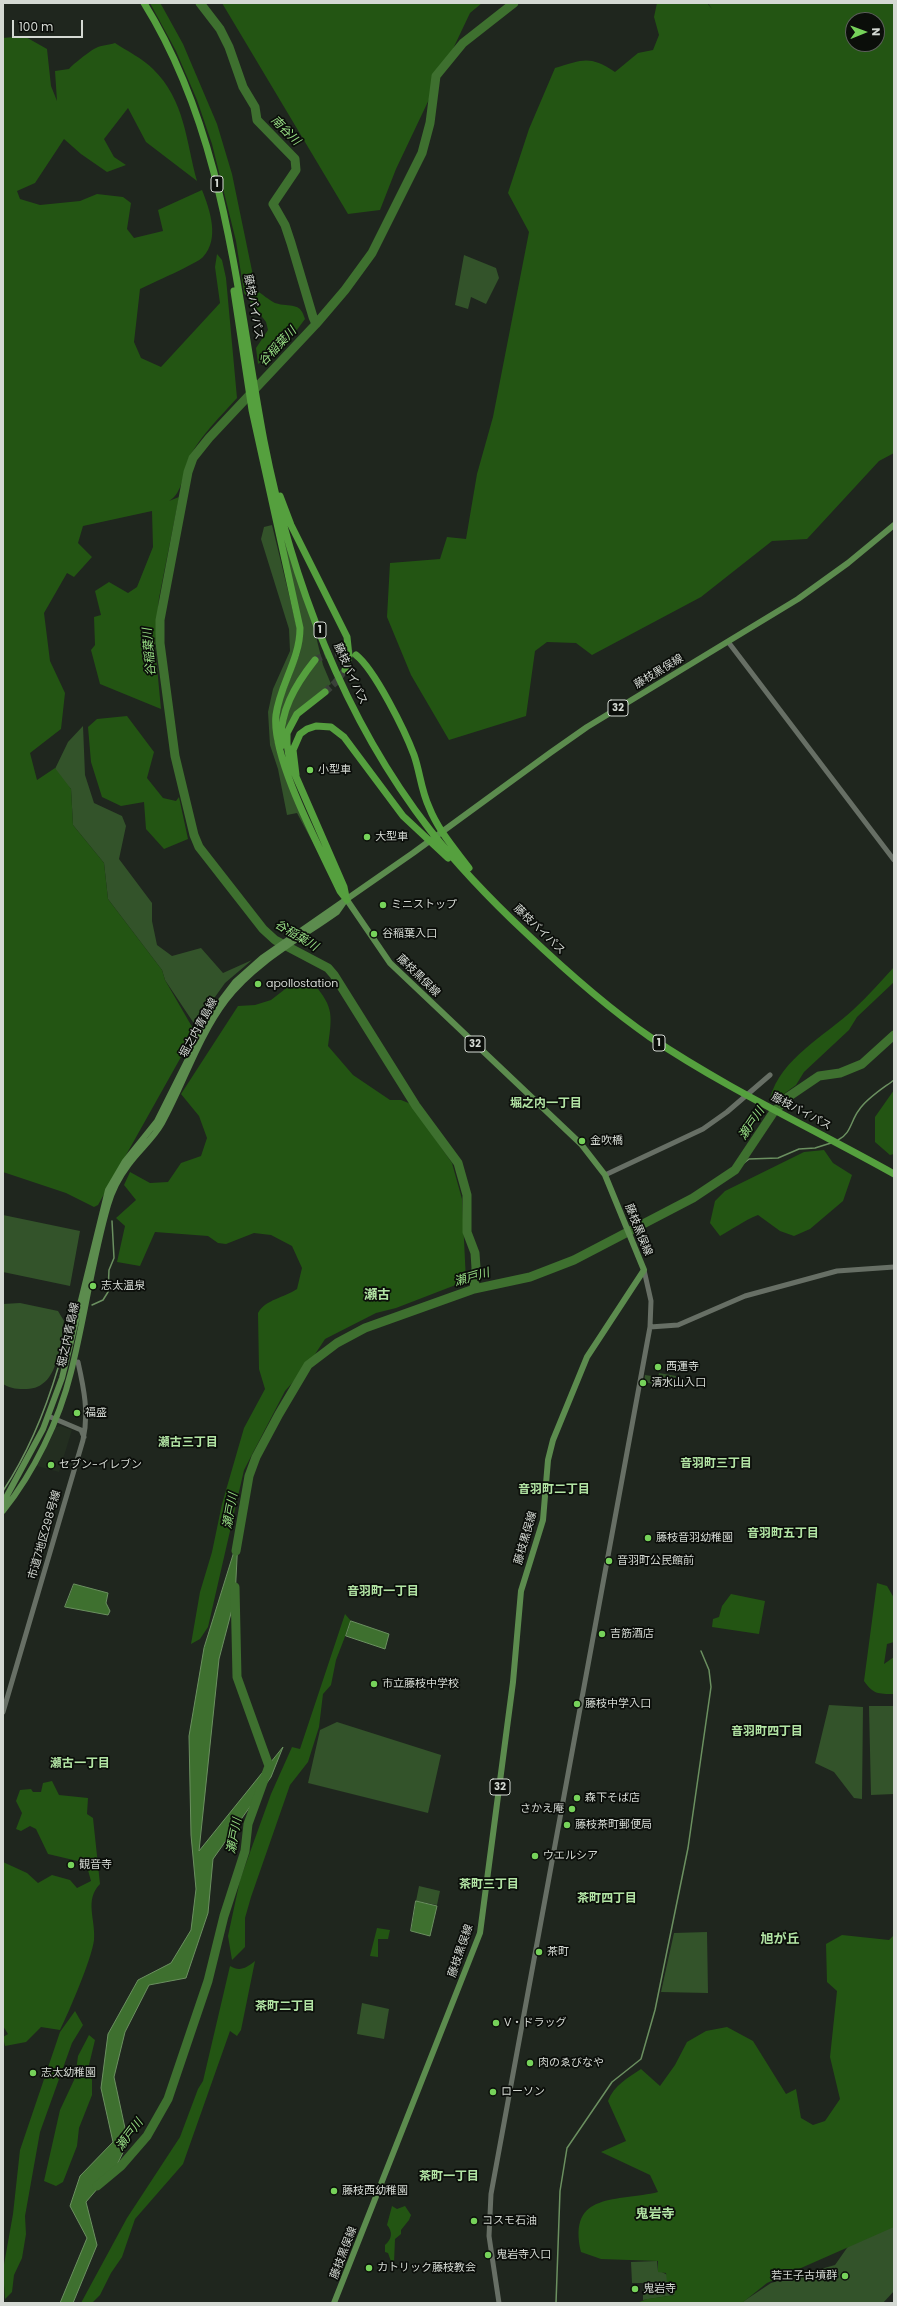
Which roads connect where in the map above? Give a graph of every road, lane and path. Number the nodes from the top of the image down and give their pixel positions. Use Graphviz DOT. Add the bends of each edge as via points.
graph roads {
  1 [pos="144,3"];
  2 [pos="232,251"];
  3 [pos="255,409"];
  4 [pos="269,465"];
  5 [pos="894,525"];
  6 [pos="729,642"];
  7 [pos="356,655"];
  8 [pos="314,660"];
  9 [pos="345,670"];
  10 [pos="325,692"];
  11 [pos="283,760"];
  12 [pos="293,776"];
  13 [pos="443,845"];
  14 [pos="894,860"];
  15 [pos="347,900"];
  16 [pos="279,949"];
  17 [pos="770,1076"];
  18 [pos="849,1150"];
  19 [pos="894,1174"];
  20 [pos="605,1175"];
  21 [pos="894,1179"];
  22 [pos="894,1267"];
  23 [pos="644,1270"];
  24 [pos="650,1327"];
  25 [pos="78,1362"];
  26 [pos="48,1416"];
  27 [pos="55,1419"];
  28 [pos="84,1437"];
  29 [pos="3,1502"];
  30 [pos="3,1511"];
  31 [pos="3,1712"];
  32 [pos="334,2303"];
  33 [pos="499,2303"];
  1 -- 2 [label="highway, 藤枝バイパス / 1" via="167,43 194,105 212,165"];
  2 -- 3 [label="highway, 藤枝バイパス / 1"];
  2 -- 3 [label="highway, 1" via="247,382"];
  3 -- 4 [label="highway, 藤枝バイパス / 1"];
  3 -- 11 [label="highway, 1" via="300,628 299,650 280,698 276,717 277,739"];
  4 -- 9 [label="highway, 1" via="291,525 347,637 349,656"];
  4 -- 13 [label="highway, 藤枝バイパス / 1" via="297,568 339,682 391,775"];
  5 -- 6 [label="main road, 藤枝黒俣線 / 32" via="818,585"];
  6 -- 14 [label="street"];
  6 -- 15 [label="main road, 藤枝黒俣線 / 32" via="587,727"];
  7 -- 13 [label="highway, 1" via="367,667 406,738"];
  8 -- 11 [label="highway, 1" via="295,688 285,712 281,742"];
  10 -- 12 [label="highway, 1" via="297,714 287,733 287,752"];
  11 -- 12 [label="highway, 1"];
  12 -- 13 [label="highway, 1" via="293,750 300,734 316,726 331,727 344,738 403,816 423,834"];
  12 -- 15 [label="highway, 1" via="340,891"];
  12 -- 15 [label="highway, 1" via="316,819"];
  13 -- 18 [label="highway, 藤枝バイパス / 1" via="503,911 563,969 646,1034 738,1091"];
  15 -- 16 [label="main road, 堀之内青島線" via="333,906"];
  15 -- 20 [label="main road, 藤枝黒俣線 / 32" via="390,963 581,1144"];
  16 -- 26 [label="main road, 堀之内青島線" via="254,964 221,998 157,1121 114,1178 104,1204 70,1348"];
  16 -- 27 [label="main road, 堀之内青島線" via="240,984 226,1001 162,1122 147,1144 129,1163 115,1188 108,1205 71,1372"];
  17 -- 20 [label="street" via="703,1129"];
  18 -- 19 [label="highway, 藤枝バイパス / 1"];
  18 -- 21 [label="highway, 藤枝バイパス / 1"];
  20 -- 23 [label="main road, 藤枝黒俣線 / 32"];
  22 -- 24 [label="street" via="836,1271 745,1296 678,1325"];
  23 -- 24 [label="street" via="651,1296"];
  23 -- 32 [label="main road, 藤枝黒俣線 / 32" via="587,1357 551,1446 543,1520 521,1591 513,1682 480,1933"];
  24 -- 33 [label="street" via="491,2194 489,2236"];
  25 -- 28 [label="street, 市道7地区298号線" via="85,1399"];
  26 -- 27 [label="street"];
  26 -- 29 [label="main road, 堀之内青島線" via="32,1453"];
  27 -- 28 [label="street" via="81,1430"];
  27 -- 30 [label="main road, 堀之内青島線" via="22,1485"];
  28 -- 31 [label="street, 市道7地区298号線"];
}
